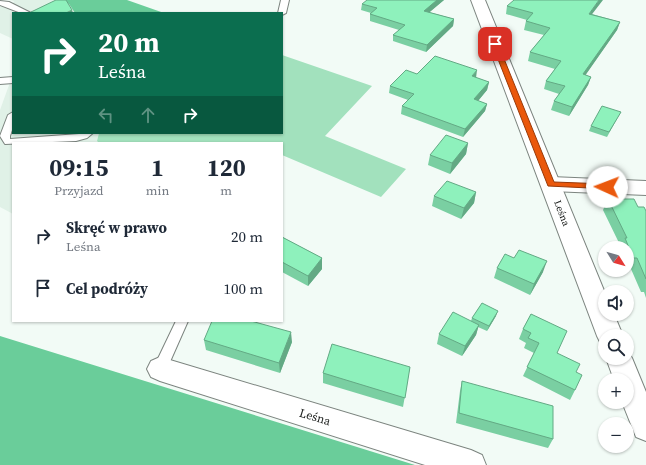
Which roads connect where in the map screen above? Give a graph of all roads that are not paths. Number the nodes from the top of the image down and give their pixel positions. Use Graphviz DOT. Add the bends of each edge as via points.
graph roads {
  1 [pos="285,0"];
  2 [pos="478,0"];
  3 [pos="0,3"];
  4 [pos="25,12"];
  5 [pos="282,12"];
  6 [pos="12,80"];
  7 [pos="0,81"];
  8 [pos="12,118"];
  9 [pos="87,134"];
  10 [pos="551,184"];
  11 [pos="646,188"];
  12 [pos="182,322"];
  13 [pos="607,329"];
  14 [pos="621,365"];
  15 [pos="160,369"];
  16 [pos="646,428"];
  17 [pos="471,465"];
  1 -- 5 [label="lane"];
  2 -- 10 [label="street, Leśna"];
  3 -- 4 [label="lane"];
  6 -- 7 [label="lane"];
  8 -- 9 [label="lane" via="6,136 8,142 76,138"];
  10 -- 11 [label="street"];
  10 -- 13 [label="street, Leśna"];
  12 -- 15 [label="lane"];
  14 -- 16 [label="street"];
  15 -- 17 [label="street, Leśna"];
}
